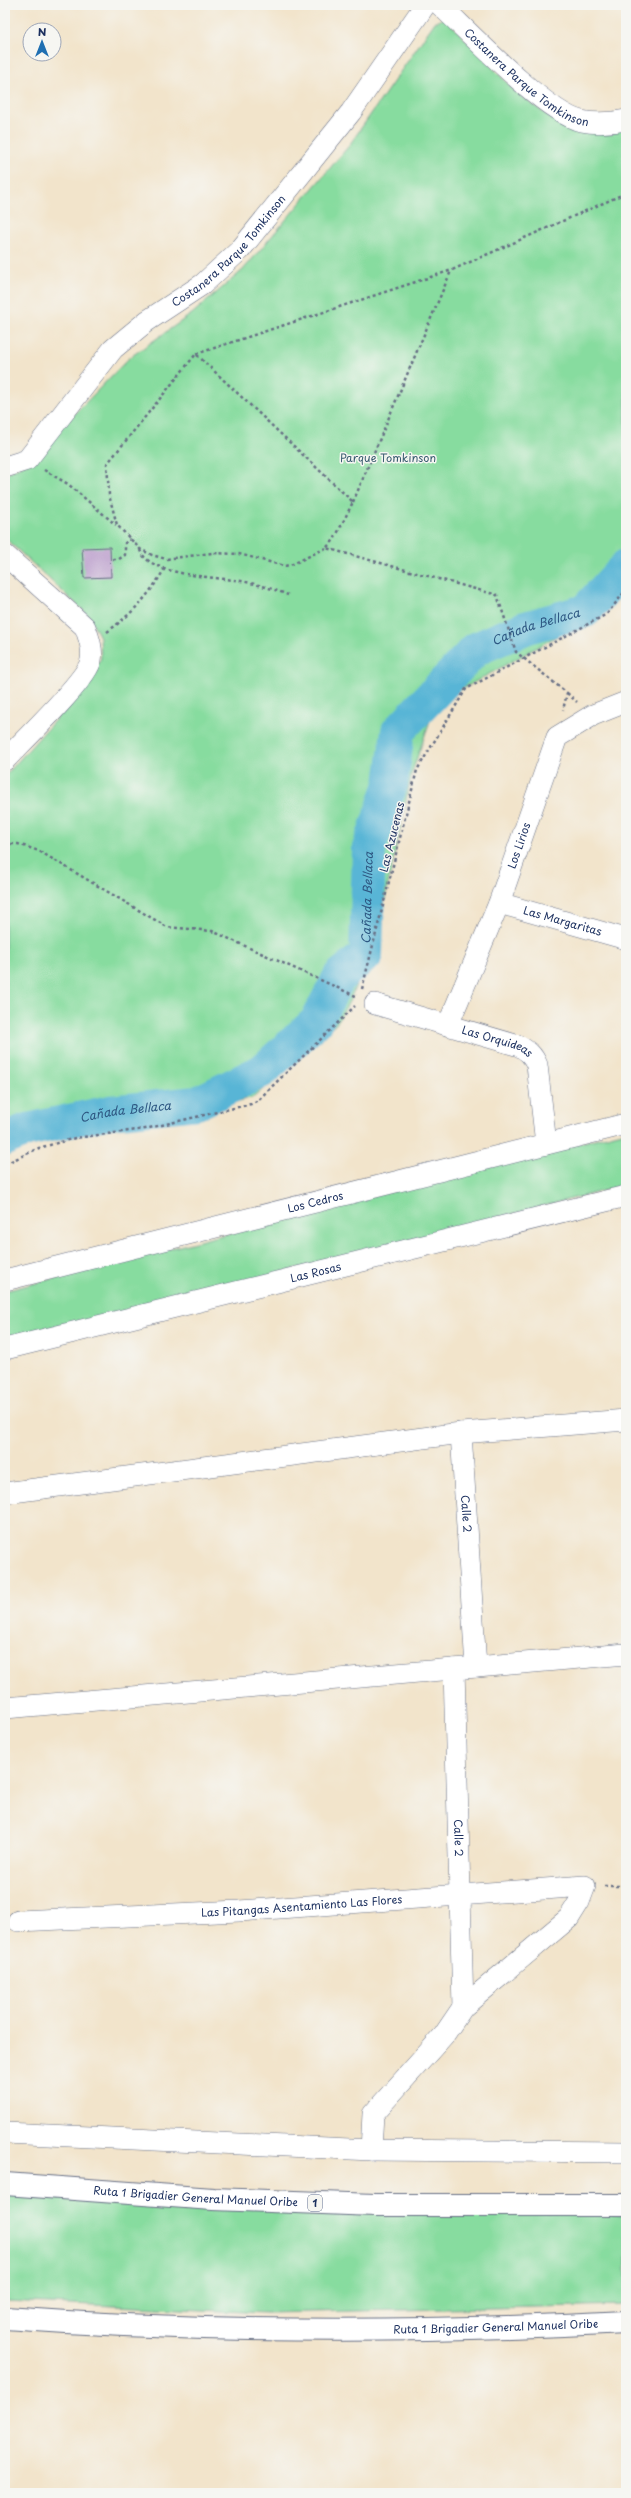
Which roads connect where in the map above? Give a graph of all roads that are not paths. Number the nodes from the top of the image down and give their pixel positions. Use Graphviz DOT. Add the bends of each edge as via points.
graph roads {
  1 [pos="425,5"];
  2 [pos="440,5"];
  3 [pos="626,120"];
  4 [pos="5,467"];
  5 [pos="5,555"];
  6 [pos="626,702"];
  7 [pos="5,760"];
  8 [pos="499,903"];
  9 [pos="626,939"];
  10 [pos="367,1001"];
  11 [pos="448,1025"];
  12 [pos="626,1124"];
  13 [pos="546,1144"];
  14 [pos="626,1196"];
  15 [pos="5,1280"];
  16 [pos="5,1349"];
  17 [pos="626,1420"];
  18 [pos="461,1433"];
  19 [pos="5,1493"];
  20 [pos="626,1654"];
  21 [pos="476,1667"];
  22 [pos="454,1670"];
  23 [pos="5,1708"];
  24 [pos="460,1894"];
  25 [pos="18,1921"];
  26 [pos="463,2007"];
  27 [pos="5,2133"];
  28 [pos="371,2150"];
  29 [pos="626,2152"];
  30 [pos="5,2184"];
  31 [pos="626,2205"];
  32 [pos="5,2318"];
  33 [pos="626,2322"];
  1 -- 4 [label="street, Costanera Parque Tomkinson" via="351,112 240,250 202,284 147,321 113,349 27,460"];
  2 -- 3 [label="street, Costanera Parque Tomkinson" via="556,109 580,120 609,124"];
  5 -- 7 [label="street" via="85,627 91,644 91,661 82,679"];
  6 -- 8 [label="street, Los Lirios" via="593,715 557,736"];
  8 -- 9 [label="street, Las Margaritas"];
  8 -- 11 [label="street, Los Lirios"];
  10 -- 11 [label="street, Las Orquideas"];
  11 -- 13 [label="street, Las Orquideas" via="519,1046 533,1056 537,1065"];
  12 -- 13 [label="street, Los Cedros"];
  13 -- 15 [label="street, Los Cedros"];
  14 -- 16 [label="street, Las Rosas"];
  17 -- 18 [label="street"];
  18 -- 19 [label="street"];
  18 -- 21 [label="street, Calle 2"];
  20 -- 21 [label="street"];
  21 -- 22 [label="street"];
  22 -- 23 [label="street"];
  22 -- 24 [label="street, Calle 2"];
  24 -- 25 [label="street, Las Pitangas Asentamiento Las Flores" via="239,1911"];
  24 -- 26 [label="street, Calle 2"];
  24 -- 26 [label="street, Las Pitangas Asentamiento Las Flores" via="585,1886 569,1918"];
  26 -- 28 [label="street" via="444,2035 373,2114"];
  27 -- 28 [label="street"];
  28 -- 29 [label="street"];
  30 -- 31 [label="highway, Ruta 1 Brigadier General Manuel Oribe / 1" via="213,2199 375,2205"];
  32 -- 33 [label="highway, Ruta 1 Brigadier General Manuel Oribe" via="310,2329 448,2328"];
}
